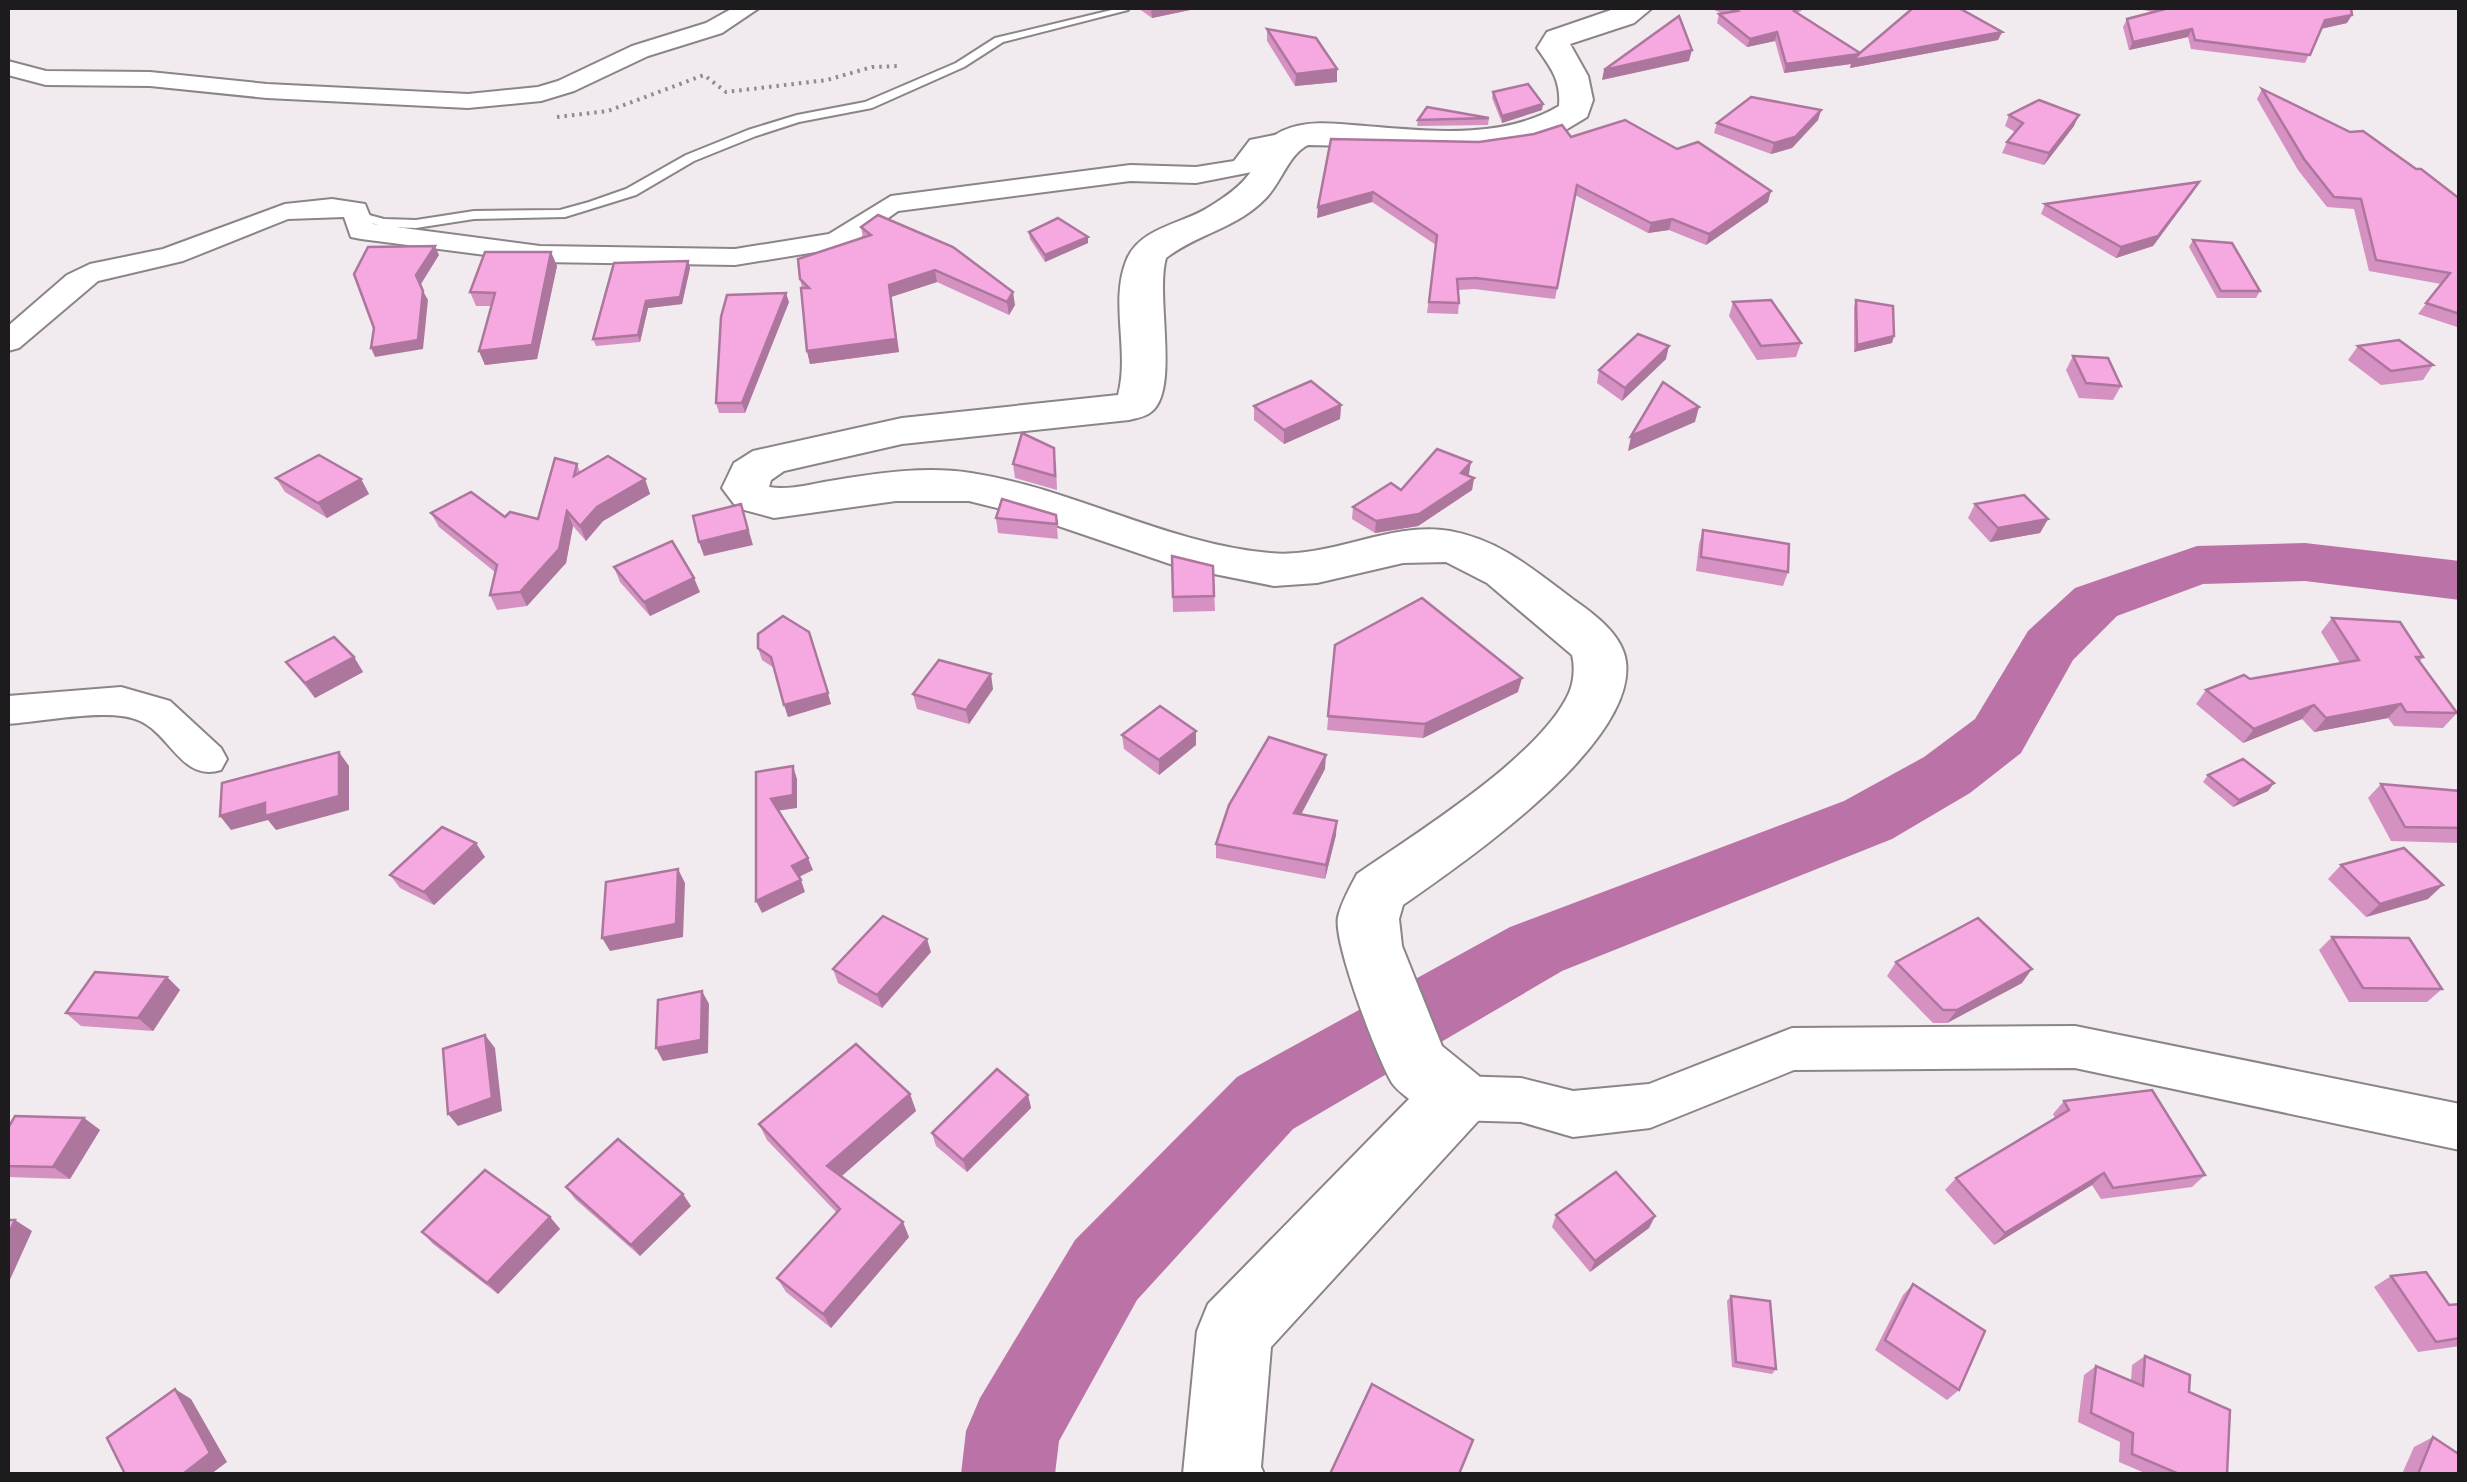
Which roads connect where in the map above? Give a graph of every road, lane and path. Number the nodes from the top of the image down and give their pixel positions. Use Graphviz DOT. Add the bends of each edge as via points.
graph roads {
  1 [pos="748,8"];
  2 [pos="1637,8"];
  3 [pos="1123,10"];
  4 [pos="972,54"];
  5 [pos="8,68"];
  6 [pos="495,98"];
  7 [pos="1294,138"];
  8 [pos="354,215"];
  9 [pos="8,342"];
  10 [pos="8,710"];
  11 [pos="207,759"];
  12 [pos="1436,1081"];
  13 [pos="2460,1127"];
  14 [pos="1224,1474"];
  1 -- 6 [label="street" via="566,86"];
  2 -- 7 [label="street" via="1558,38 1552,48 1579,90 1575,110 1551,123 1471,139 1314,133"];
  3 -- 4 [label="lane" via="1028,30"];
  4 -- 6 [label="path" via="726,92 704,75 608,111 569,118 510,117"];
  4 -- 8 [label="lane" via="868,105 752,134 690,158 631,192 560,214 416,224"];
  5 -- 6 [label="street" via="46,78"];
  7 -- 8 [label="street" via="1259,145 1246,158 1248,166 1196,175 1130,173 891,204 837,240 735,256 540,254 360,232"];
  7 -- 12 [label="street" via="1241,201 1200,229 1159,243 1148,256 1138,402 1118,411 902,431 770,461 750,473 745,488 753,498 774,503 928,485 970,487 1166,548 1278,570 1443,546 1492,563 1573,624 1600,662 1591,711 1492,809 1378,891 1368,919 1371,946"];
  8 -- 9 [label="street" via="356,210 333,205 305,206 170,256 109,266 79,280"];
  10 -- 11 [label="street" via="120,702 156,711"];
  12 -- 13 [label="street" via="1573,1114 1650,1106 1792,1049 2074,1047"];
  12 -- 14 [label="street" via="1235,1331"];
}
